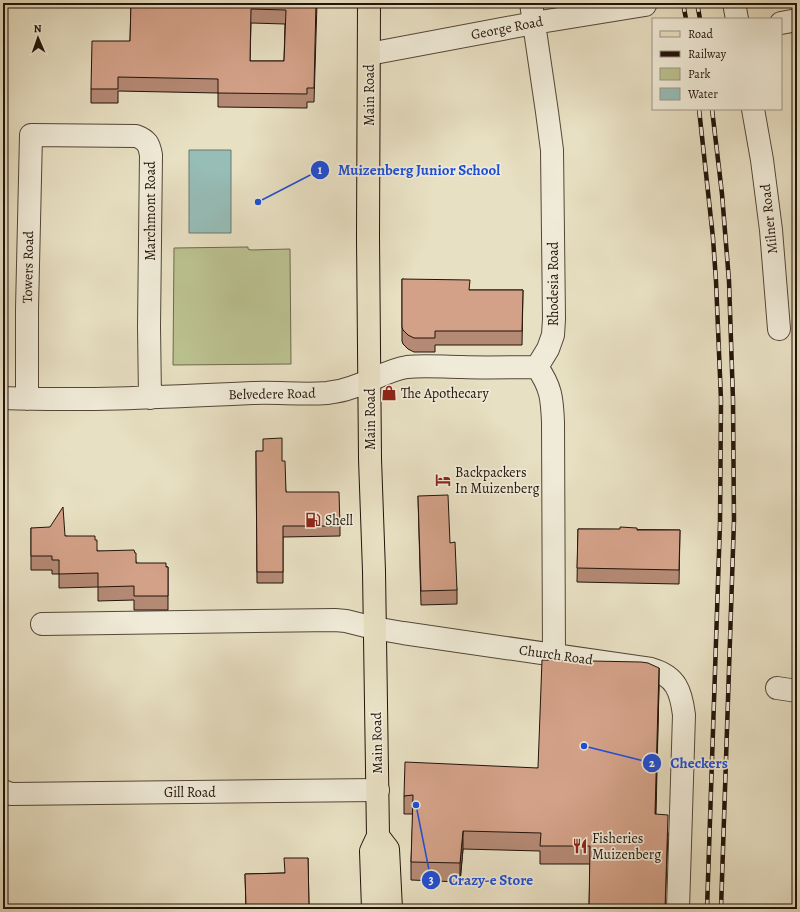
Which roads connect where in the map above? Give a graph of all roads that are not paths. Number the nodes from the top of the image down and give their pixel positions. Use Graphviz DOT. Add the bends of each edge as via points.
graph roads {
  1 [pos="370,3"];
  2 [pos="734,3"];
  3 [pos="645,5"];
  4 [pos="532,13"];
  5 [pos="737,18"];
  6 [pos="797,20"];
  7 [pos="782,23"];
  8 [pos="369,54"];
  9 [pos="753,110"];
  10 [pos="31,134"];
  11 [pos="779,329"];
  12 [pos="537,366"];
  13 [pos="370,380"];
  14 [pos="3,398"];
  15 [pos="150,398"];
  16 [pos="27,399"];
  17 [pos="42,624"];
  18 [pos="374,628"];
  19 [pos="554,655"];
  20 [pos="378,790"];
  21 [pos="3,791"];
  22 [pos="378,836"];
  23 [pos="373,909"];
  24 [pos="391,909"];
  25 [pos="678,909"];
  1 -- 8 [label="main road, Main Road"];
  2 -- 5 [label="street"];
  3 -- 4 [label="street, George Road"];
  4 -- 8 [label="street, George Road"];
  4 -- 12 [label="street, Rhodesia Road" via="552,150 553,335"];
  6 -- 7 [label="street"];
  8 -- 13 [label="main road, Main Road"];
  9 -- 11 [label="street, Milner Road" via="771,230"];
  10 -- 15 [label="street, Marchmont Road" via="136,136 147,142 150,148"];
  10 -- 16 [label="street, Towers Road"];
  12 -- 13 [label="street, Belvedere Road" via="421,366 397,370"];
  12 -- 19 [label="street" via="549,387 554,422"];
  13 -- 15 [label="street, Belvedere Road" via="341,391 326,393"];
  13 -- 18 [label="main road, Main Road"];
  14 -- 16 [label="street, Belvedere Road"];
  15 -- 16 [label="street, Belvedere Road"];
  17 -- 18 [label="street, Church Road" via="321,620 346,621"];
  18 -- 19 [label="street, Church Road"];
  18 -- 20 [label="main road, Main Road"];
  19 -- 25 [label="street, Church Road" via="658,671 671,679 680,695 684,715"];
  20 -- 21 [label="street, Gill Road" via="11,794"];
  20 -- 22 [label="main road, Main Road"];
  22 -- 23 [label="main road, Main Road" via="372,851"];
  22 -- 24 [label="main road" via="388,849"];
}
